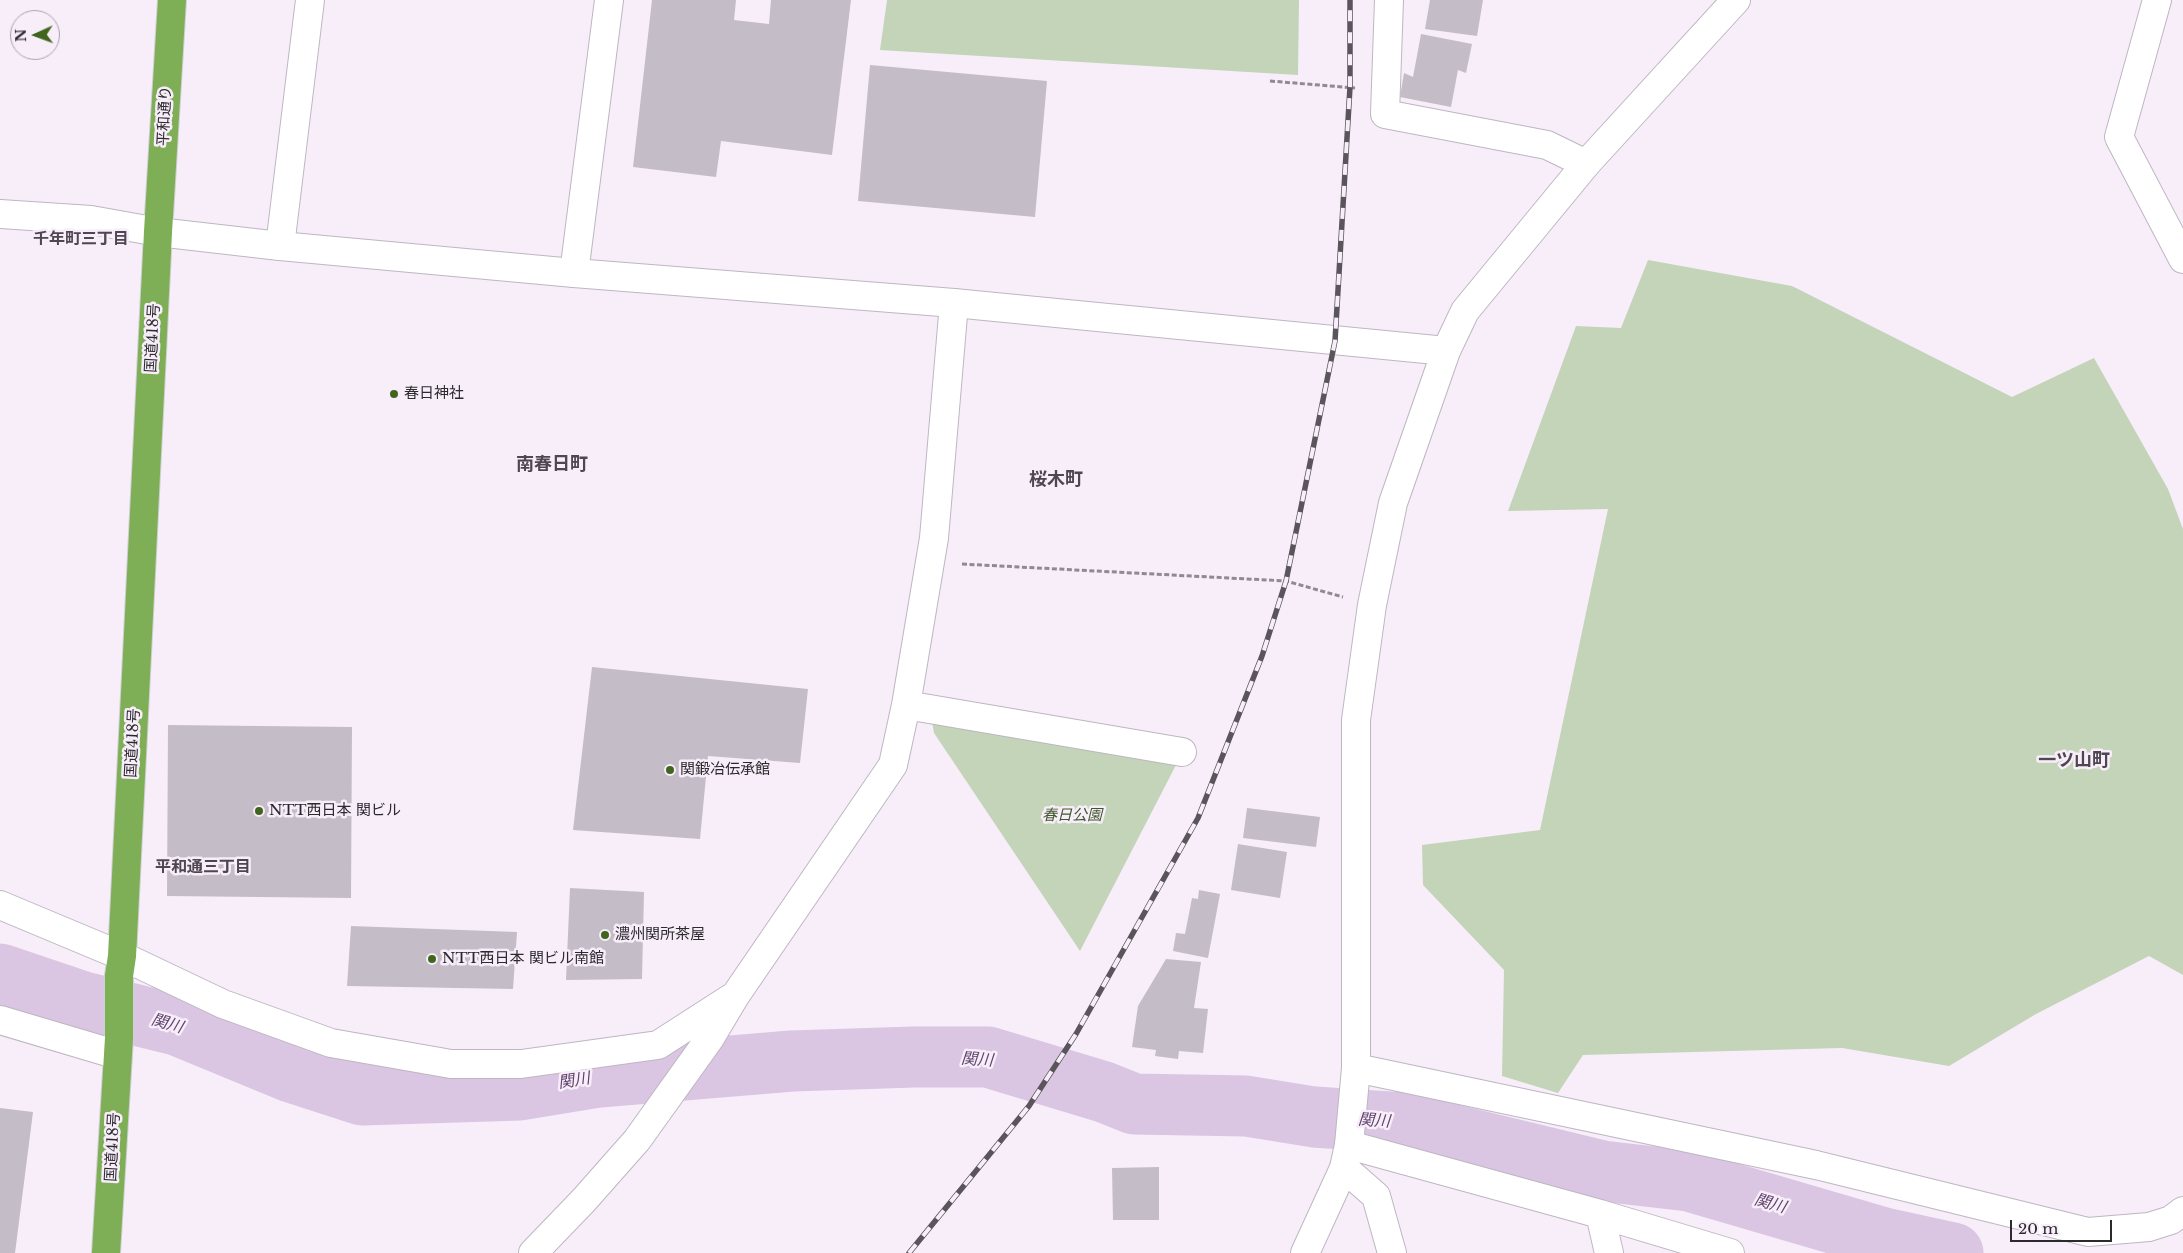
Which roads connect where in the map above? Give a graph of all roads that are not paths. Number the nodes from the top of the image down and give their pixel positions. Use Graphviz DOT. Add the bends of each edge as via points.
graph roads {
  1 [pos="172,0"];
  2 [pos="310,0"];
  3 [pos="609,0"];
  4 [pos="1390,0"];
  5 [pos="1736,0"];
  6 [pos="2157,0"];
  7 [pos="1586,164"];
  8 [pos="0,214"];
  9 [pos="158,232"];
  10 [pos="280,246"];
  11 [pos="2183,258"];
  12 [pos="574,274"];
  13 [pos="954,303"];
  14 [pos="1446,351"];
  15 [pos="906,705"];
  16 [pos="1182,752"];
  17 [pos="0,905"];
  18 [pos="121,966"];
  19 [pos="735,996"];
  20 [pos="0,1020"];
  21 [pos="119,1046"];
  22 [pos="1356,1068"];
  23 [pos="1346,1157"];
  24 [pos="2183,1211"];
  25 [pos="1600,1214"];
  26 [pos="106,1253"];
  27 [pos="533,1253"];
  28 [pos="1305,1253"];
  29 [pos="1392,1253"];
  30 [pos="1609,1253"];
  31 [pos="1730,1253"];
  1 -- 9 [label="highway, 平和通り"];
  2 -- 10 [label="street"];
  3 -- 12 [label="street"];
  4 -- 7 [label="street" via="1385,114 1547,145"];
  5 -- 7 [label="street"];
  6 -- 11 [label="street" via="2120,136"];
  7 -- 14 [label="street" via="1465,310"];
  8 -- 9 [label="street" via="91,220"];
  9 -- 10 [label="street"];
  9 -- 18 [label="highway, 国道418号"];
  10 -- 12 [label="street"];
  12 -- 13 [label="street"];
  13 -- 14 [label="street"];
  13 -- 15 [label="street" via="934,538"];
  14 -- 22 [label="street" via="1393,503 1372,605 1356,720"];
  15 -- 16 [label="street"];
  15 -- 19 [label="street" via="893,765"];
  17 -- 18 [label="street"];
  18 -- 19 [label="street" via="331,1043 451,1064 521,1064 658,1045"];
  18 -- 21 [label="highway, 国道418号"];
  19 -- 27 [label="street" via="710,1038 637,1140"];
  20 -- 21 [label="street"];
  21 -- 26 [label="highway, 国道418号"];
  22 -- 23 [label="street"];
  22 -- 24 [label="street" via="1816,1165 2088,1232 2149,1227 2171,1220"];
  23 -- 25 [label="street"];
  23 -- 28 [label="street"];
  23 -- 29 [label="street" via="1376,1196"];
  25 -- 30 [label="street"];
  25 -- 31 [label="street"];
}
